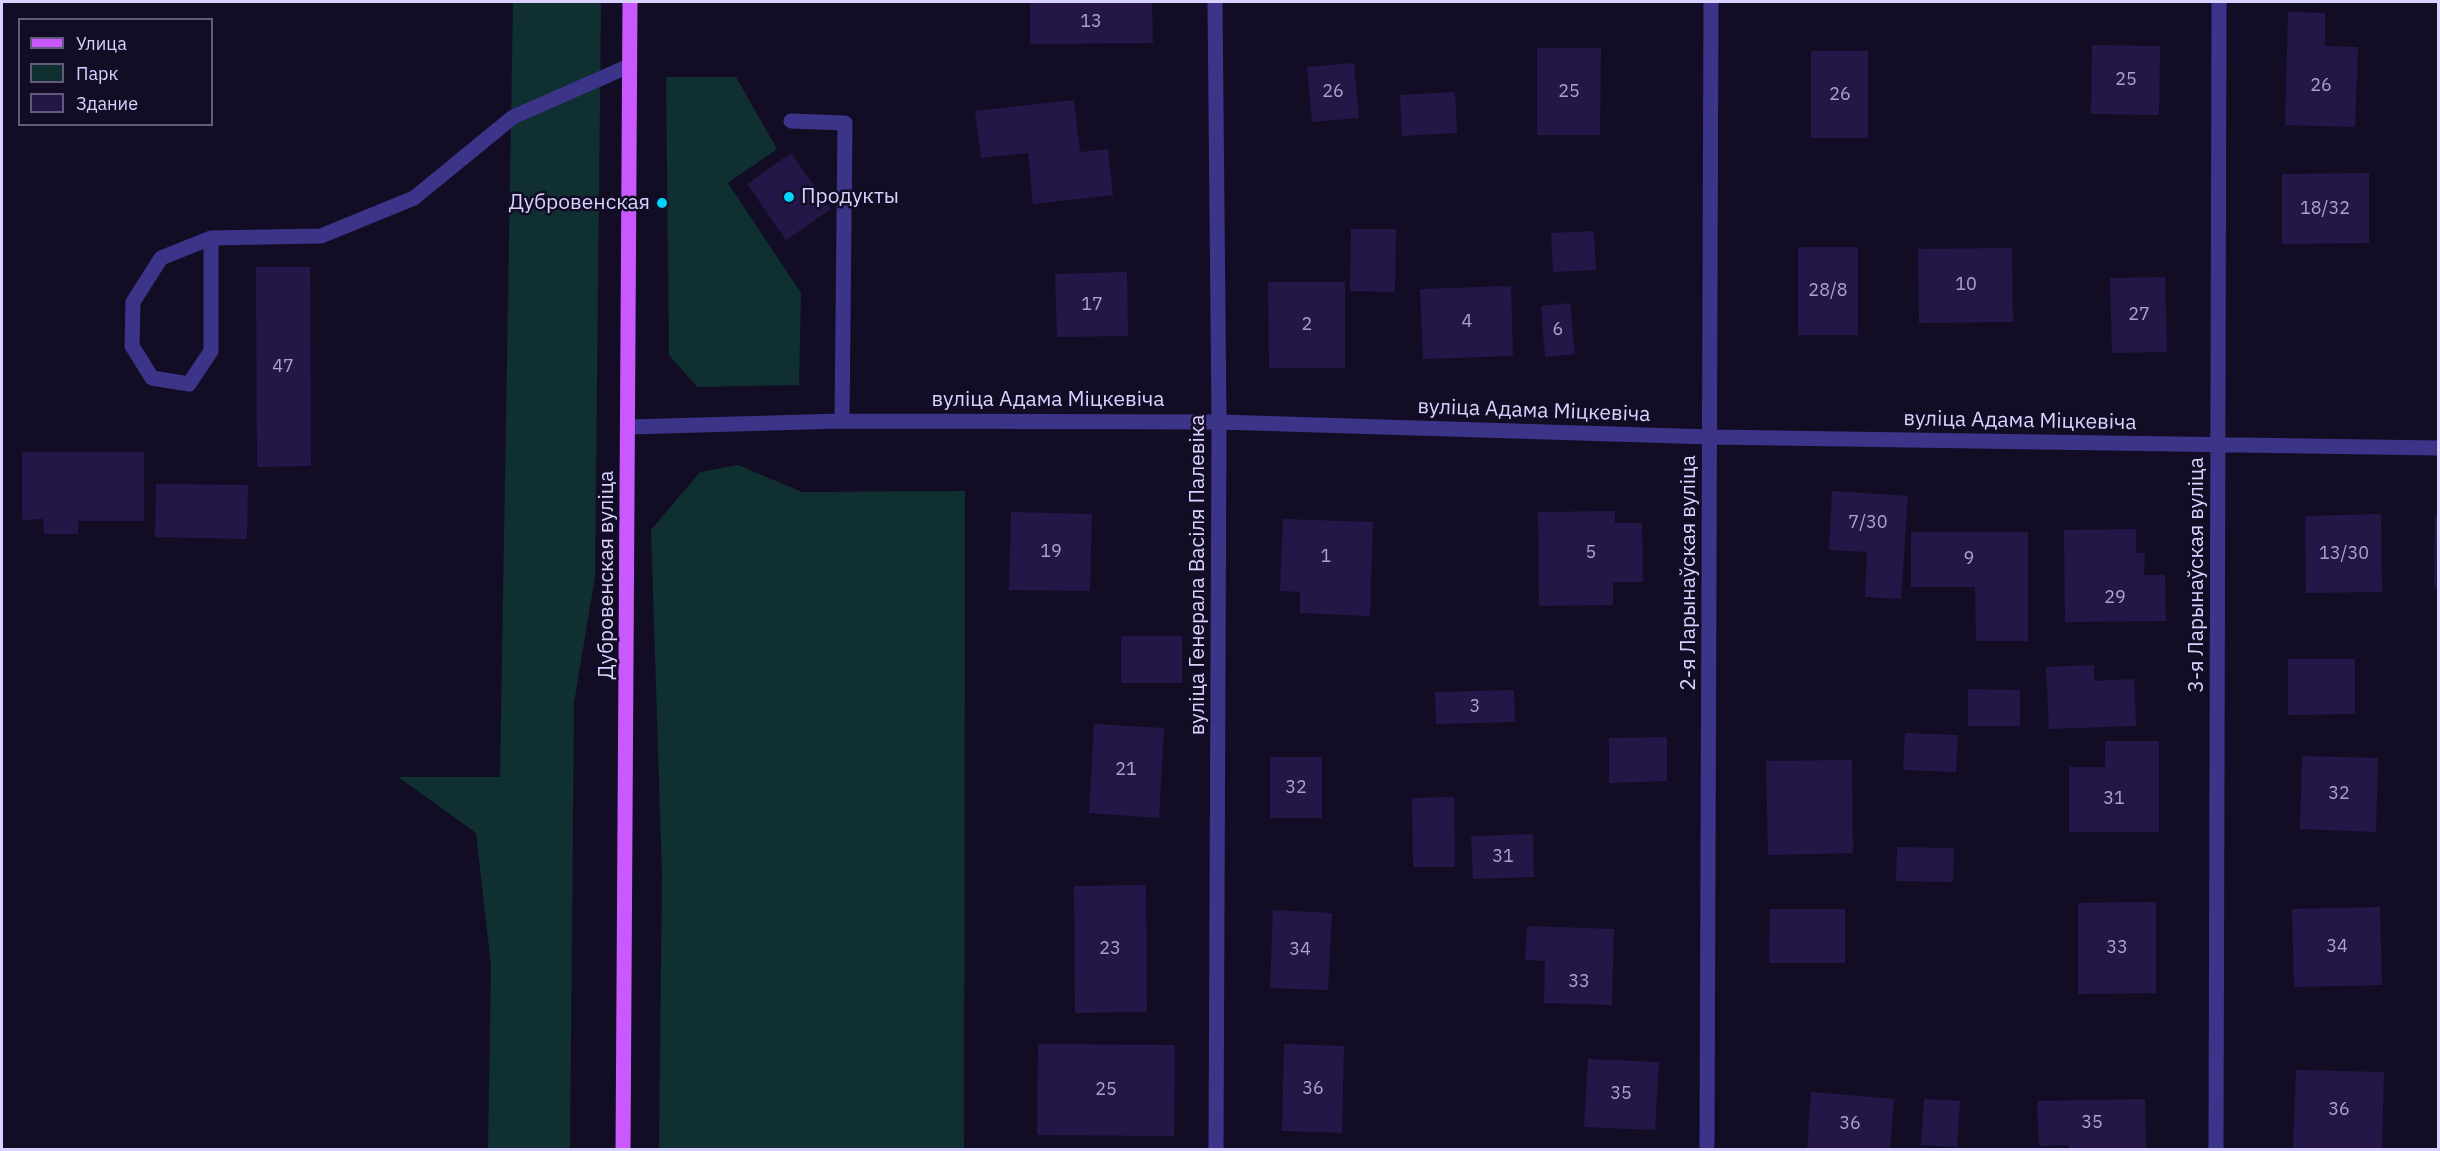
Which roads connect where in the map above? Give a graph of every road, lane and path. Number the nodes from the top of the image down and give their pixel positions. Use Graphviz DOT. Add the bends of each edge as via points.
graph roads {
  1 [pos="630,2"];
  2 [pos="1215,2"];
  3 [pos="1711,2"];
  4 [pos="2219,2"];
  5 [pos="629,66"];
  6 [pos="791,121"];
  7 [pos="211,238"];
  8 [pos="842,421"];
  9 [pos="1220,422"];
  10 [pos="629,427"];
  11 [pos="1711,437"];
  12 [pos="2218,445"];
  13 [pos="2439,448"];
  14 [pos="1707,1145"];
  15 [pos="623,1149"];
  16 [pos="1216,1149"];
  17 [pos="2216,1149"];
  1 -- 5 [label="main road, Дубровенская вуліца"];
  2 -- 9 [label="street, вуліца Генерала Васіля Палевіка"];
  3 -- 11 [label="street, 2-я Ларынаўская вуліца"];
  4 -- 12 [label="street, 3-я Ларынаўская вуліца"];
  5 -- 7 [label="street" via="513,117 414,198 321,236"];
  5 -- 10 [label="main road, Дубровенская вуліца"];
  6 -- 8 [label="street" via="845,123"];
  7 -- 7 [label="street" via="161,258 133,302 132,346 152,378 189,384 211,351"];
  8 -- 9 [label="street, вуліца Адама Міцкевіча"];
  8 -- 10 [label="street, вуліца Адама Міцкевіча"];
  9 -- 11 [label="street, вуліца Адама Міцкевіча"];
  9 -- 16 [label="street, вуліца Генерала Васіля Палевіка"];
  10 -- 15 [label="main road, Дубровенская вуліца"];
  11 -- 12 [label="street, вуліца Адама Міцкевіча"];
  11 -- 14 [label="street, 2-я Ларынаўская вуліца"];
  12 -- 13 [label="street, вуліца Адама Міцкевіча"];
  12 -- 17 [label="street, 3-я Ларынаўская вуліца"];
}
